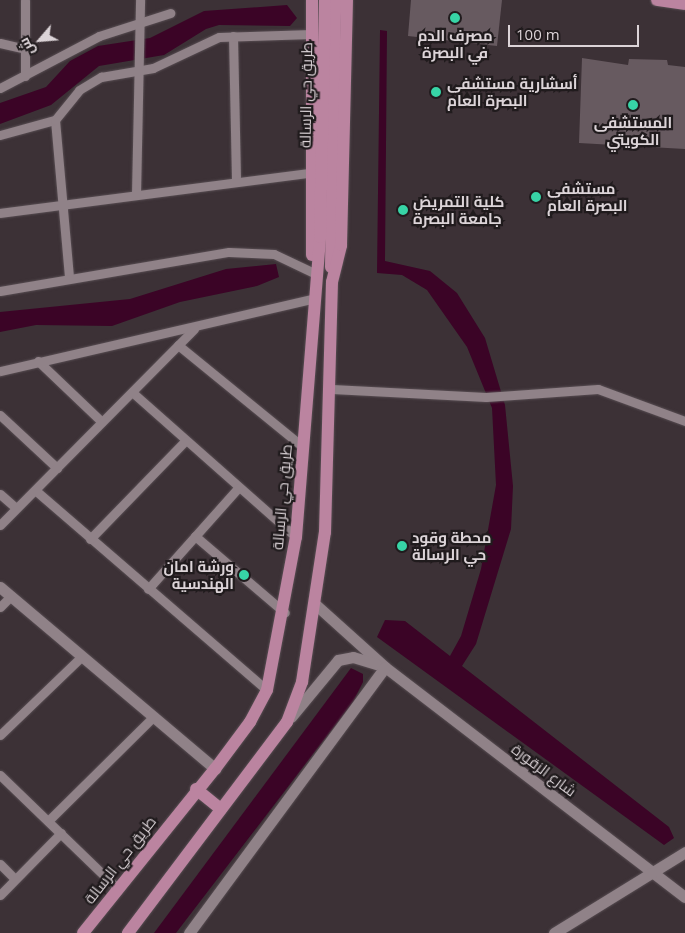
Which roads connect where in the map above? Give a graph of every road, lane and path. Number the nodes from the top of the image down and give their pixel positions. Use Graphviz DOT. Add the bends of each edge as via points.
graph roads {
  1 [pos="26,0"];
  2 [pos="140,0"];
  3 [pos="312,0"];
  4 [pos="324,0"];
  5 [pos="335,0"];
  6 [pos="347,0"];
  7 [pos="353,0"];
  8 [pos="657,0"];
  9 [pos="685,4"];
  10 [pos="170,13"];
  11 [pos="346,14"];
  12 [pos="139,30"];
  13 [pos="312,34"];
  14 [pos="233,36"];
  15 [pos="0,43"];
  16 [pos="25,49"];
  17 [pos="139,68"];
  18 [pos="25,76"];
  19 [pos="0,88"];
  20 [pos="55,120"];
  21 [pos="0,134"];
  22 [pos="310,172"];
  23 [pos="236,182"];
  24 [pos="136,195"];
  25 [pos="63,205"];
  26 [pos="0,213"];
  27 [pos="314,273"];
  28 [pos="69,277"];
  29 [pos="332,282"];
  30 [pos="0,290"];
  31 [pos="311,299"];
  32 [pos="194,329"];
  33 [pos="178,345"];
  34 [pos="38,361"];
  35 [pos="0,371"];
  36 [pos="332,388"];
  37 [pos="132,392"];
  38 [pos="0,415"];
  39 [pos="685,421"];
  40 [pos="102,422"];
  41 [pos="185,441"];
  42 [pos="303,447"];
  43 [pos="57,468"];
  44 [pos="238,488"];
  45 [pos="35,490"];
  46 [pos="0,494"];
  47 [pos="16,508"];
  48 [pos="0,525"];
  49 [pos="195,536"];
  50 [pos="296,537"];
  51 [pos="90,539"];
  52 [pos="0,587"];
  53 [pos="148,589"];
  54 [pos="11,596"];
  55 [pos="315,604"];
  56 [pos="0,607"];
  57 [pos="285,613"];
  58 [pos="82,656"];
  59 [pos="385,667"];
  60 [pos="267,690"];
  61 [pos="153,717"];
  62 [pos="287,722"];
  63 [pos="0,735"];
  64 [pos="215,769"];
  65 [pos="0,774"];
  66 [pos="196,789"];
  67 [pos="221,809"];
  68 [pos="48,821"];
  69 [pos="61,833"];
  70 [pos="685,852"];
  71 [pos="0,864"];
  72 [pos="653,872"];
  73 [pos="15,879"];
  74 [pos="118,889"];
  75 [pos="0,895"];
  76 [pos="685,897"];
  77 [pos="83,933"];
  78 [pos="128,933"];
  79 [pos="189,933"];
  80 [pos="554,933"];
  1 -- 16 [label="street"];
  2 -- 12 [label="street"];
  3 -- 13 [label="main road"];
  4 -- 27 [label="main road, طريق حي الرسالة" via="320,237"];
  5 -- 29 [label="main road, طريق حي الرسالة"];
  6 -- 11 [label="main road, طريق حي الرسالة"];
  7 -- 11 [label="main road"];
  8 -- 9 [label="main road"];
  10 -- 12 [label="street"];
  11 -- 29 [label="main road, طريق حي الرسالة" via="340,246"];
  12 -- 17 [label="street"];
  12 -- 18 [label="street" via="99,36"];
  13 -- 14 [label="street"];
  13 -- 22 [label="main road"];
  14 -- 17 [label="street" via="210,40"];
  14 -- 23 [label="street"];
  15 -- 16 [label="street"];
  16 -- 18 [label="street"];
  17 -- 20 [label="street" via="88,83"];
  17 -- 24 [label="street"];
  18 -- 19 [label="street"];
  20 -- 21 [label="street"];
  20 -- 25 [label="street"];
  22 -- 23 [label="street"];
  22 -- 27 [label="main road"];
  23 -- 24 [label="street"];
  24 -- 25 [label="street"];
  25 -- 26 [label="street"];
  25 -- 28 [label="street"];
  27 -- 28 [label="street" via="274,254 229,252"];
  27 -- 31 [label="main road, طريق حي الرسالة"];
  28 -- 30 [label="street"];
  29 -- 36 [label="main road, طريق حي الرسالة"];
  31 -- 32 [label="street"];
  31 -- 42 [label="main road, طريق حي الرسالة"];
  32 -- 33 [label="street"];
  32 -- 34 [label="street"];
  33 -- 37 [label="street"];
  33 -- 42 [label="street"];
  34 -- 35 [label="street"];
  34 -- 40 [label="street"];
  36 -- 39 [label="street" via="486,397 598,389"];
  36 -- 55 [label="main road, طريق حي الرسالة" via="325,532"];
  37 -- 40 [label="street"];
  37 -- 41 [label="street"];
  38 -- 43 [label="street"];
  40 -- 43 [label="street"];
  41 -- 44 [label="street"];
  41 -- 51 [label="street"];
  42 -- 50 [label="main road, طريق حي الرسالة"];
  43 -- 45 [label="street"];
  44 -- 49 [label="street"];
  44 -- 50 [label="street"];
  45 -- 47 [label="street"];
  45 -- 51 [label="street"];
  46 -- 47 [label="street"];
  47 -- 48 [label="street"];
  49 -- 53 [label="street"];
  49 -- 57 [label="street"];
  50 -- 57 [label="main road, طريق حي الرسالة"];
  51 -- 53 [label="street"];
  52 -- 54 [label="street"];
  53 -- 60 [label="street"];
  54 -- 56 [label="street"];
  54 -- 58 [label="street"];
  55 -- 59 [label="street, شارع الزقورة"];
  55 -- 62 [label="main road, طريق حي الرسالة" via="302,682"];
  57 -- 60 [label="main road, طريق حي الرسالة"];
  58 -- 61 [label="street"];
  58 -- 63 [label="street"];
  59 -- 62 [label="street, شارع الزقورة" via="358,657 338,660"];
  59 -- 72 [label="street, شارع الزقورة"];
  59 -- 79 [label="street"];
  60 -- 64 [label="main road, طريق حي الرسالة"];
  61 -- 64 [label="street"];
  61 -- 68 [label="street"];
  62 -- 67 [label="main road, طريق حي الرسالة"];
  64 -- 66 [label="main road, طريق حي الرسالة"];
  65 -- 68 [label="street"];
  66 -- 67 [label="main road"];
  66 -- 74 [label="main road, طريق حي الرسالة"];
  67 -- 78 [label="main road, طريق حي الرسالة"];
  68 -- 69 [label="street"];
  69 -- 73 [label="street"];
  69 -- 74 [label="street"];
  70 -- 72 [label="street"];
  71 -- 73 [label="street"];
  72 -- 76 [label="street, شارع الزقورة"];
  72 -- 80 [label="street"];
  73 -- 75 [label="street"];
  74 -- 77 [label="main road, طريق حي الرسالة"];
}
